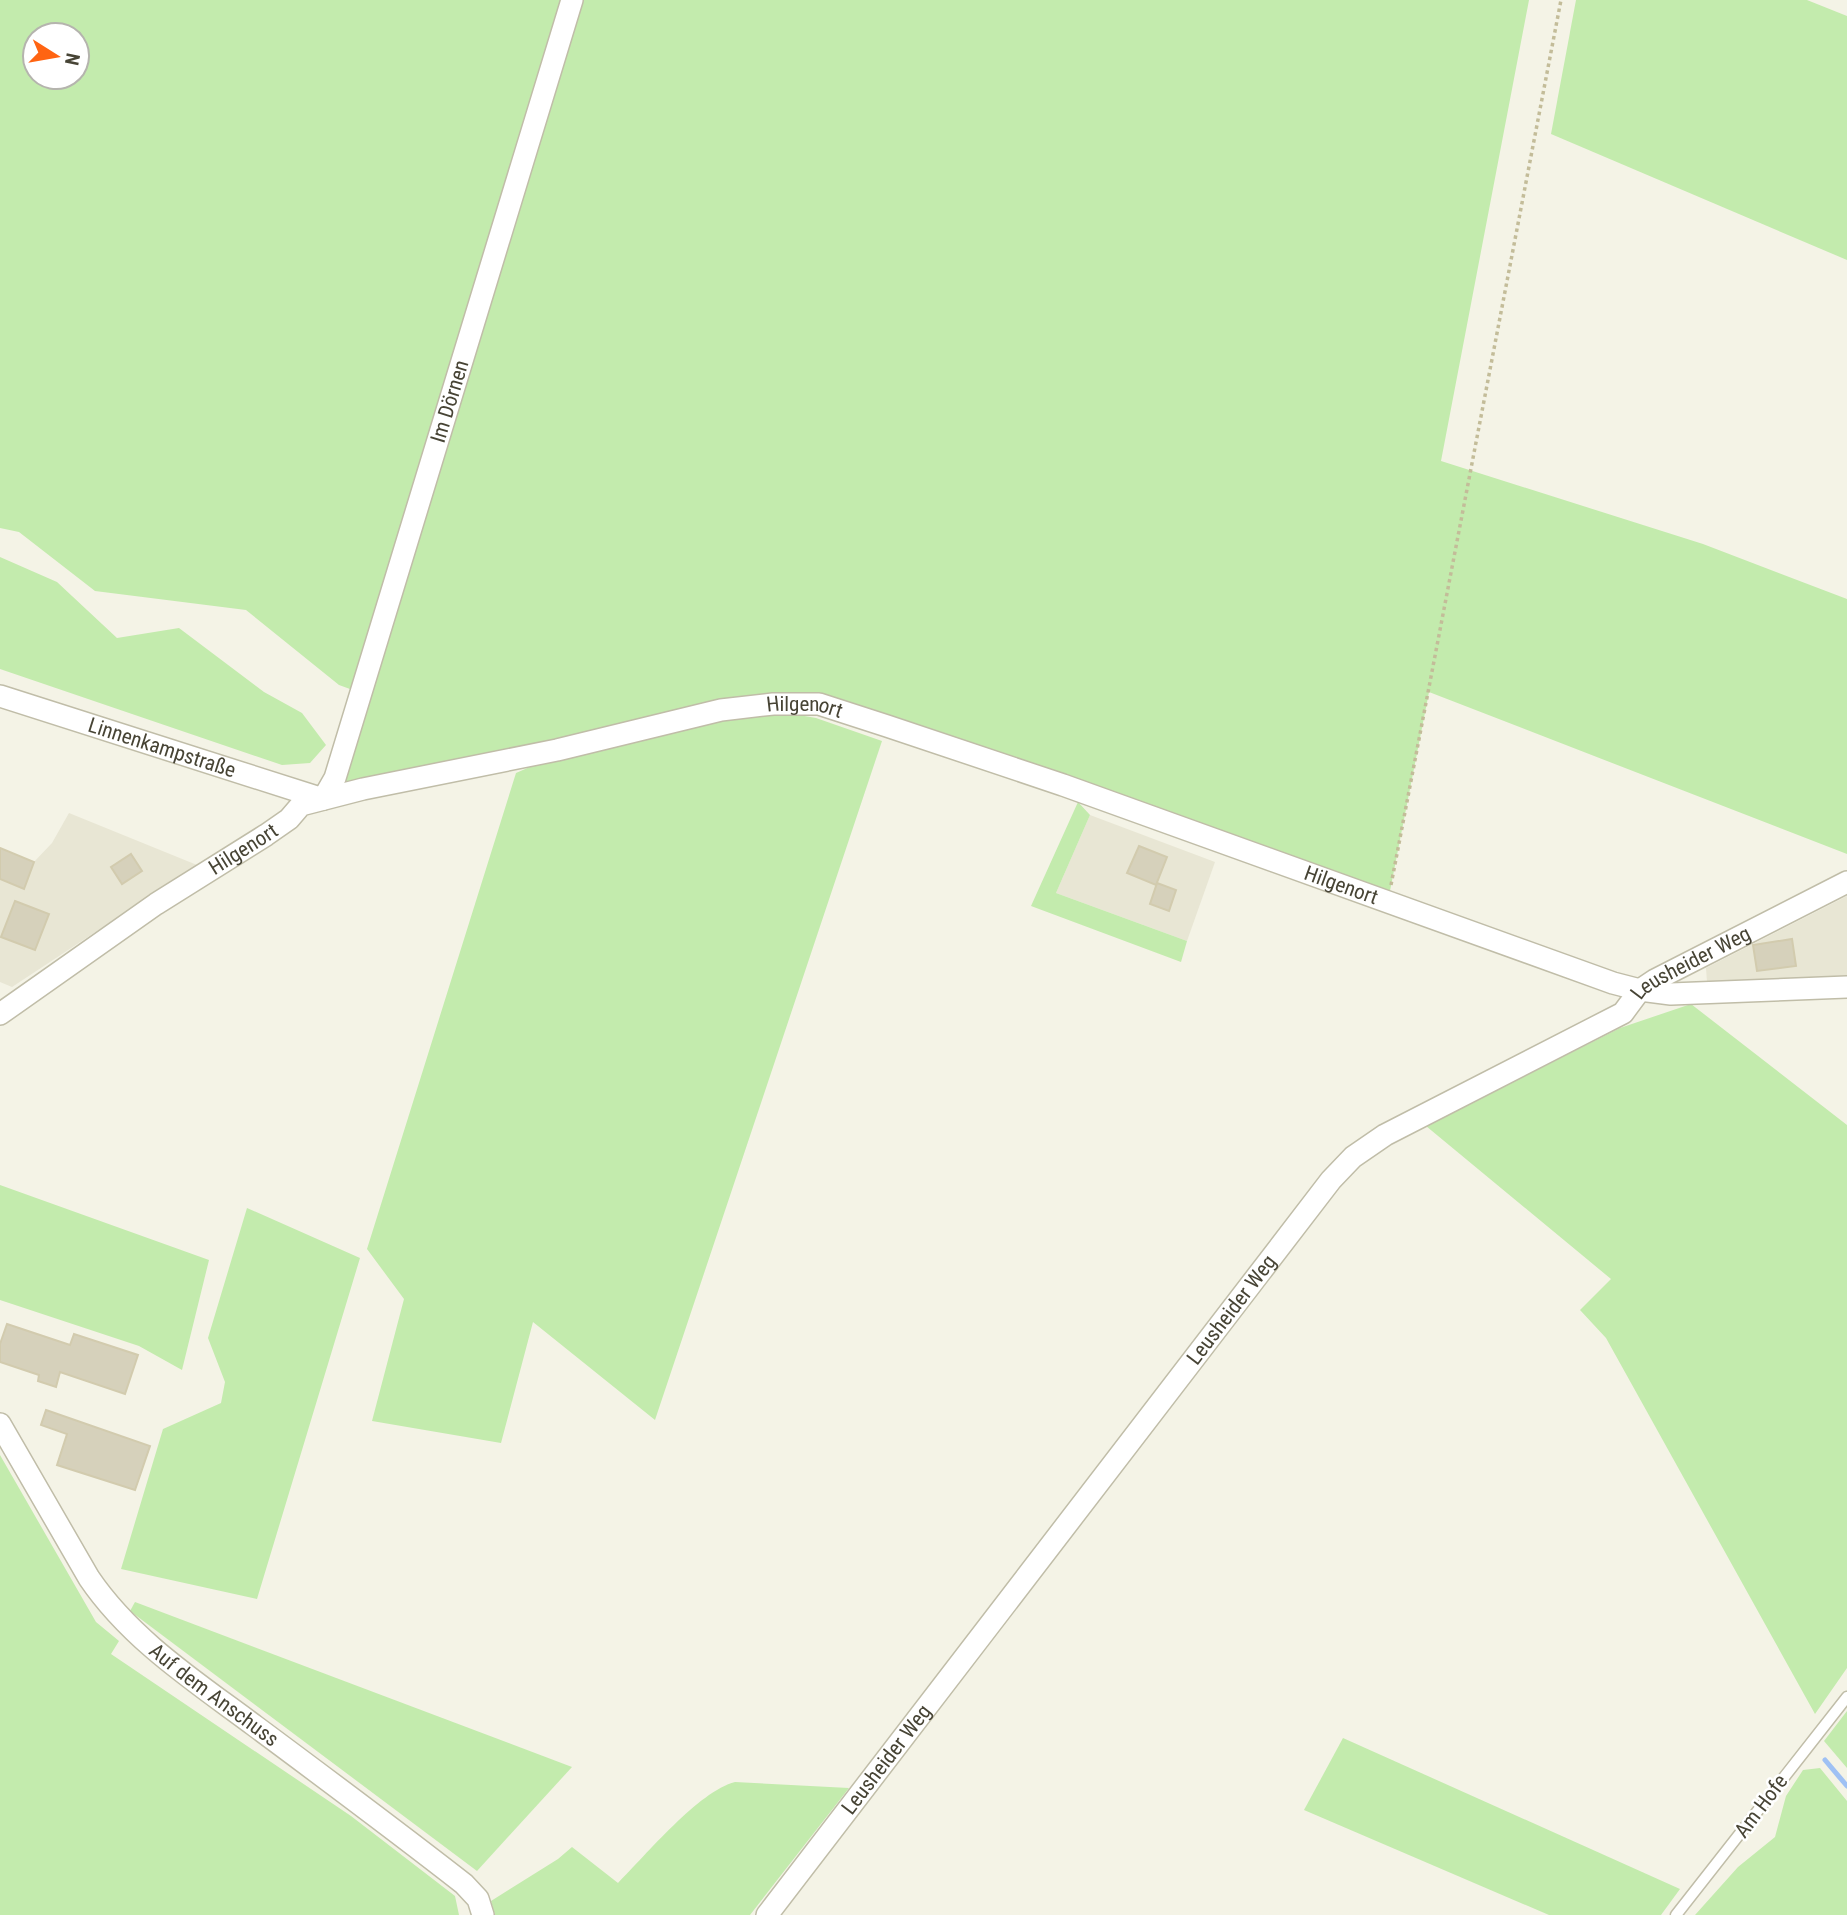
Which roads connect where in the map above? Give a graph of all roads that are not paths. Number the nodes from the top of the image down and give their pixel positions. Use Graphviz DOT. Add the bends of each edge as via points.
graph roads {
  1 [pos="572,0"];
  2 [pos="0,696"];
  3 [pos="323,799"];
  4 [pos="1847,882"];
  5 [pos="1847,987"];
  6 [pos="1640,990"];
  7 [pos="0,1014"];
  8 [pos="0,1423"];
  9 [pos="1847,1697"];
  10 [pos="483,1915"];
  11 [pos="767,1915"];
  12 [pos="1676,1915"];
  1 -- 3 [label="street, Im Dörnen" via="335,778"];
  2 -- 3 [label="street, Linnenkampstraße"];
  3 -- 6 [label="street, Hilgenort" via="721,710 819,704 1063,785"];
  3 -- 7 [label="street, Hilgenort" via="301,805 266,835 156,904"];
  4 -- 6 [label="street, Leusheider Weg"];
  5 -- 6 [label="street, Hilgenort"];
  6 -- 11 [label="street, Leusheider Weg" via="1623,1013 1385,1135 1353,1157 1331,1180"];
  8 -- 10 [label="street, Auf dem Anschuss" via="89,1578 121,1619 464,1884 478,1899"];
  9 -- 12 [label="lane, Am Hofe"];
}
